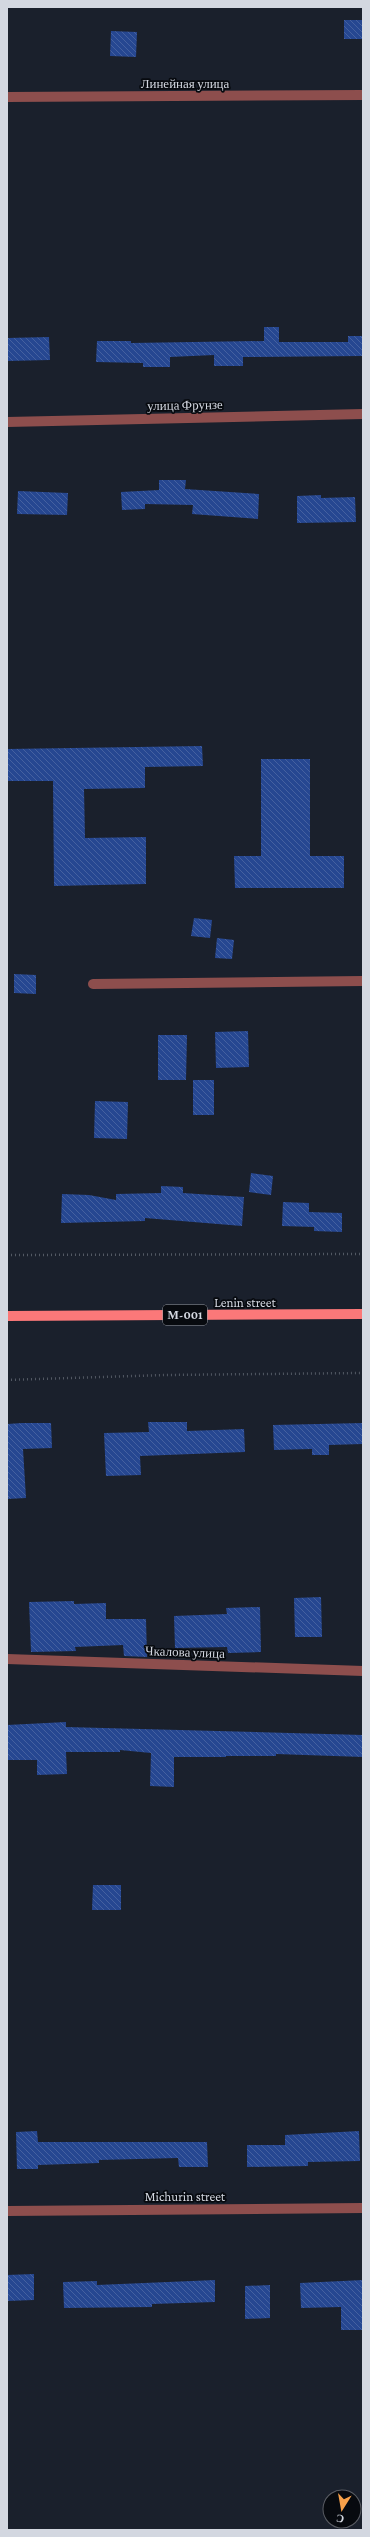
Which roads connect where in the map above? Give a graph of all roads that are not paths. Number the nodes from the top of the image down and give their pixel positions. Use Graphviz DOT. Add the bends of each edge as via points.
graph roads {
  1 [pos="363,95"];
  2 [pos="7,97"];
  3 [pos="363,414"];
  4 [pos="7,422"];
  5 [pos="363,981"];
  6 [pos="92,984"];
  7 [pos="363,1314"];
  8 [pos="7,1316"];
  9 [pos="7,1659"];
  10 [pos="363,1671"];
  11 [pos="363,2208"];
  12 [pos="7,2210"];
  1 -- 2 [label="street, Линейная улица"];
  3 -- 4 [label="street, улица Фрунзе"];
  5 -- 6 [label="street"];
  7 -- 8 [label="main road, Lenin street / М-001"];
  9 -- 10 [label="street, Чкалова улица"];
  11 -- 12 [label="street, Michurin street"];
}
